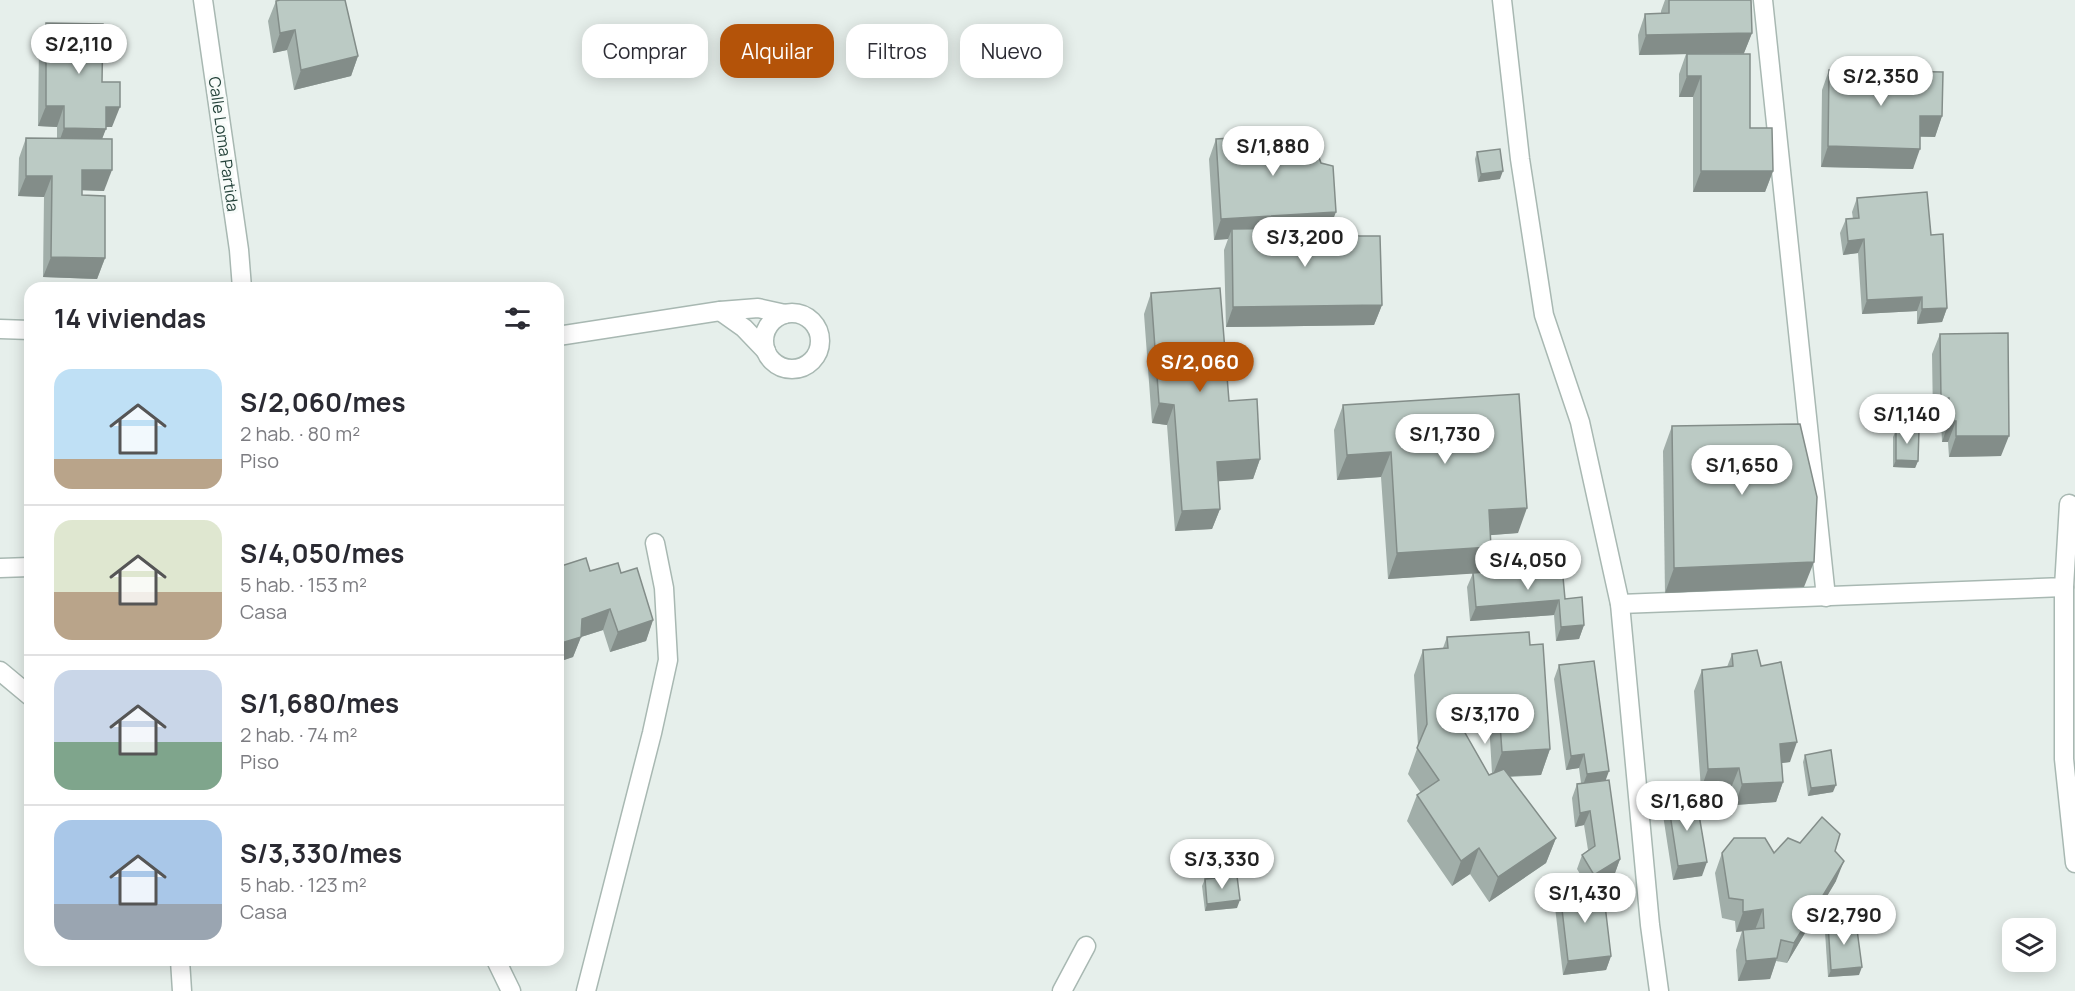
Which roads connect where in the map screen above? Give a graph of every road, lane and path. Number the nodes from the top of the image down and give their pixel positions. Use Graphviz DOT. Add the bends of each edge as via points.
graph roads {
  1 [pos="203,0"];
  2 [pos="1502,0"];
  3 [pos="1763,0"];
  4 [pos="242,282"];
  5 [pos="720,311"];
  6 [pos="785,314"];
  7 [pos="0,329"];
  8 [pos="24,330"];
  9 [pos="564,335"];
  10 [pos="766,351"];
  11 [pos="2069,504"];
  12 [pos="655,543"];
  13 [pos="24,567"];
  14 [pos="0,568"];
  15 [pos="2064,587"];
  16 [pos="1826,597"];
  17 [pos="1620,604"];
  18 [pos="0,671"];
  19 [pos="24,691"];
  20 [pos="2075,863"];
  21 [pos="1086,946"];
  22 [pos="180,966"];
  23 [pos="499,966"];
  24 [pos="182,991"];
  25 [pos="512,991"];
  26 [pos="586,991"];
  27 [pos="1062,991"];
  28 [pos="1659,991"];
  1 -- 4 [label="street, Calle Loma Partida"];
  2 -- 17 [label="street" via="1520,159 1544,315 1580,422"];
  3 -- 16 [label="street"];
  5 -- 6 [label="street" via="758,308"];
  5 -- 9 [label="street"];
  5 -- 10 [label="street"];
  6 -- 10 [label="street" via="777,317 765,333"];
  6 -- 10 [label="street" via="803,315 817,327 817,353 805,366 796,369 778,365"];
  7 -- 8 [label="street"];
  11 -- 15 [label="street"];
  12 -- 26 [label="street" via="664,588 668,660"];
  13 -- 14 [label="street"];
  15 -- 16 [label="street"];
  15 -- 20 [label="street" via="2064,759"];
  16 -- 17 [label="street"];
  17 -- 28 [label="street"];
  18 -- 19 [label="street"];
  21 -- 27 [label="street"];
  22 -- 24 [label="street"];
  23 -- 25 [label="street"];
}
